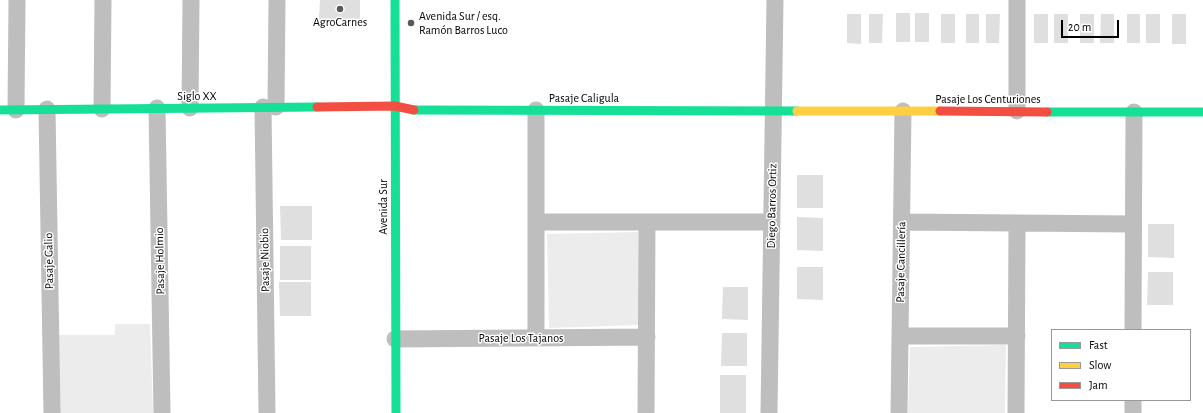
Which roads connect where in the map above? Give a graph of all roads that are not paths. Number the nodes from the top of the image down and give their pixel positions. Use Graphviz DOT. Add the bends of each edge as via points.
graph roads {
  1 [pos="17,0"];
  2 [pos="103,0"];
  3 [pos="191,0"];
  4 [pos="277,0"];
  5 [pos="395,0"];
  6 [pos="775,0"];
  7 [pos="1017,0"];
  8 [pos="395,106"];
  9 [pos="270,107"];
  10 [pos="157,108"];
  11 [pos="190,108"];
  12 [pos="47,109"];
  13 [pos="102,109"];
  14 [pos="8,110"];
  15 [pos="536,110"];
  16 [pos="773,110"];
  17 [pos="903,111"];
  18 [pos="1017,111"];
  19 [pos="1134,112"];
  20 [pos="1203,112"];
  21 [pos="536,222"];
  22 [pos="647,222"];
  23 [pos="772,222"];
  24 [pos="902,222"];
  25 [pos="1017,224"];
  26 [pos="1133,224"];
  27 [pos="1133,329"];
  28 [pos="900,336"];
  29 [pos="1016,336"];
  30 [pos="647,337"];
  31 [pos="536,338"];
  32 [pos="395,339"];
  33 [pos="1133,401"];
  34 [pos="52,413"];
  35 [pos="162,413"];
  36 [pos="267,413"];
  37 [pos="396,413"];
  38 [pos="646,413"];
  39 [pos="769,413"];
  40 [pos="899,413"];
  41 [pos="1016,413"];
  42 [pos="1133,413"];
  1 -- 14 [label="street"];
  2 -- 13 [label="street"];
  3 -- 11 [label="street"];
  4 -- 9 [label="street, Pasaje Niobio"];
  5 -- 8 [label="street, Avenida Sur"];
  6 -- 16 [label="street, Diego Barros Ortiz"];
  7 -- 18 [label="street"];
  8 -- 9 [label="street, Siglo XX"];
  8 -- 15 [label="street, Pasaje Caligula" via="416,110"];
  8 -- 32 [label="street, Avenida Sur"];
  9 -- 11 [label="street, Siglo XX"];
  9 -- 36 [label="street, Pasaje Niobio"];
  10 -- 11 [label="street, Siglo XX"];
  10 -- 13 [label="street, Siglo XX"];
  10 -- 35 [label="street, Pasaje Holmio"];
  12 -- 13 [label="street, Siglo XX"];
  12 -- 14 [label="street, Siglo XX"];
  12 -- 34 [label="street, Pasaje Galio"];
  15 -- 16 [label="street, Pasaje Caligula"];
  15 -- 21 [label="street"];
  16 -- 17 [label="street, Pasaje Los Centuriones"];
  16 -- 23 [label="street, Diego Barros Ortiz"];
  17 -- 18 [label="street, Pasaje Los Centuriones"];
  17 -- 24 [label="street, Pasaje Cancillería"];
  18 -- 19 [label="street, Pasaje Los Centuriones"];
  19 -- 20 [label="street, Pasaje Los Centuriones"];
  19 -- 26 [label="street"];
  21 -- 22 [label="street"];
  21 -- 31 [label="street"];
  22 -- 23 [label="street"];
  22 -- 30 [label="street"];
  23 -- 39 [label="street, Diego Barros Ortiz"];
  24 -- 25 [label="street"];
  24 -- 28 [label="street, Pasaje Cancillería"];
  25 -- 26 [label="street"];
  25 -- 29 [label="street"];
  26 -- 27 [label="street"];
  28 -- 29 [label="street"];
  28 -- 40 [label="street, Pasaje Cancillería"];
  29 -- 41 [label="street"];
  30 -- 31 [label="street, Pasaje Los Tajanos"];
  30 -- 38 [label="street"];
  31 -- 32 [label="street, Pasaje Los Tajanos"];
  32 -- 37 [label="street, Avenida Sur"];
  33 -- 42 [label="street"];
}
